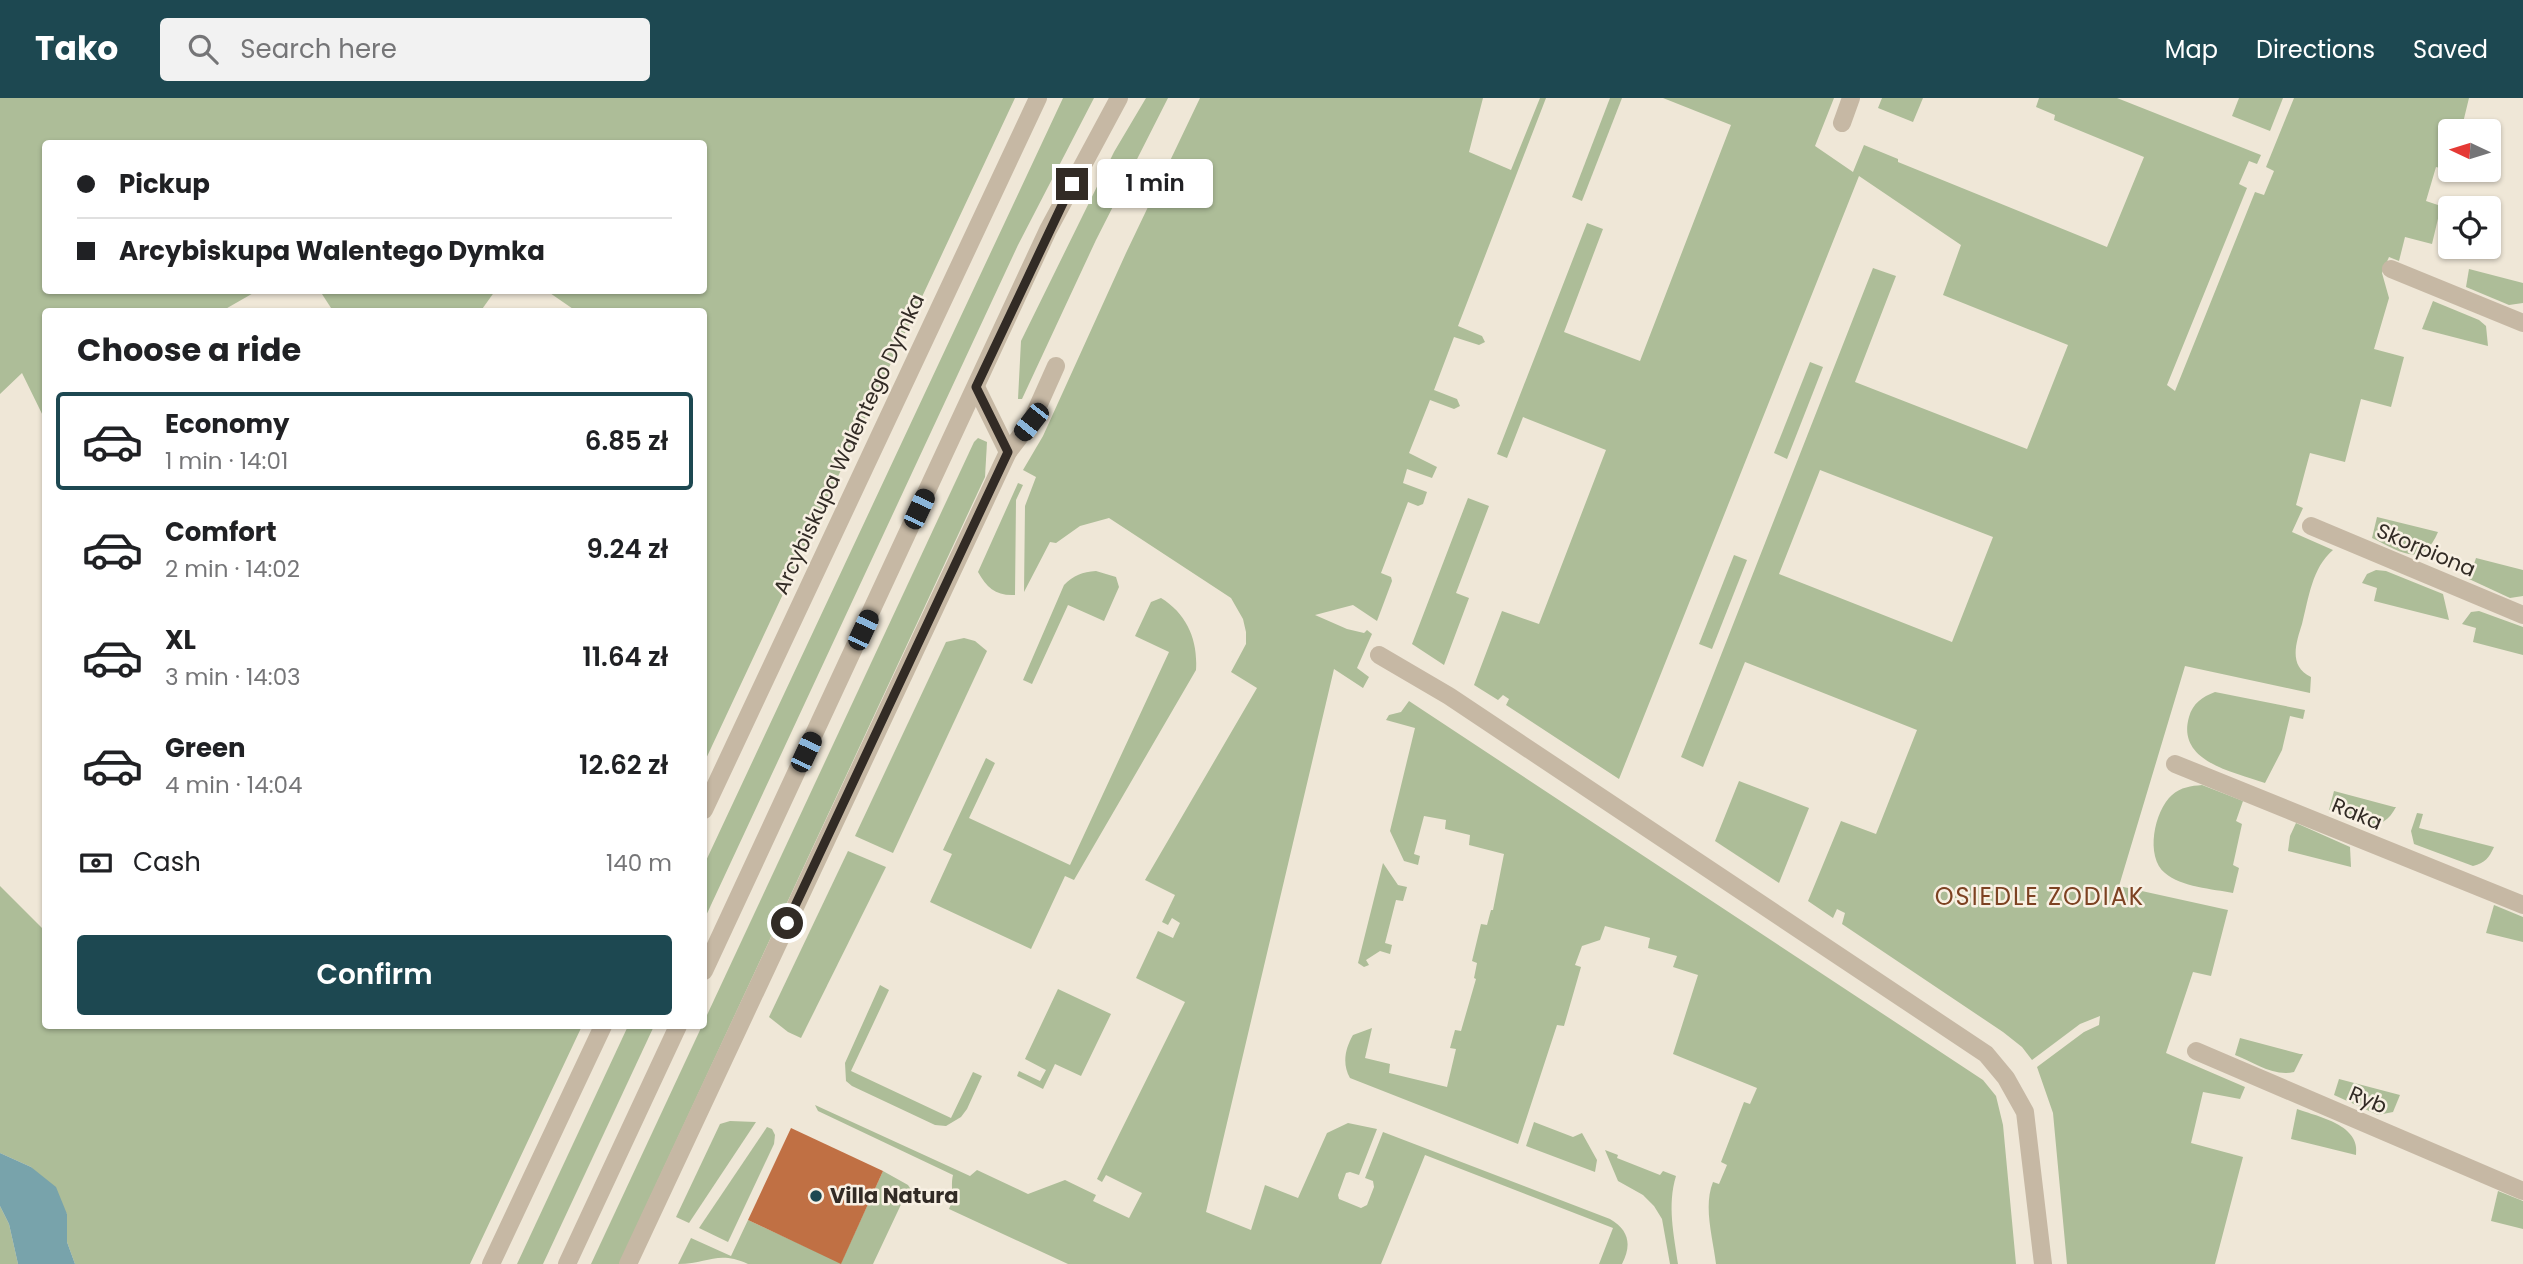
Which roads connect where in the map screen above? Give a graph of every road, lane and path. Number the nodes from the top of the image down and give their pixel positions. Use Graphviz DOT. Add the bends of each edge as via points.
graph roads {
  1 [pos="1038,98"];
  2 [pos="1119,98"];
  3 [pos="1851,98"];
  4 [pos="1842,122"];
  5 [pos="2391,269"];
  6 [pos="2523,323"];
  7 [pos="1056,366"];
  8 [pos="976,387"];
  9 [pos="1008,452"];
  10 [pos="2311,526"];
  11 [pos="2523,615"];
  12 [pos="1379,655"];
  13 [pos="2175,764"];
  14 [pos="707,804"];
  15 [pos="2523,905"];
  16 [pos="707,965"];
  17 [pos="602,1029"];
  18 [pos="677,1029"];
  19 [pos="2196,1051"];
  20 [pos="2523,1191"];
  21 [pos="491,1264"];
  22 [pos="567,1264"];
  23 [pos="628,1264"];
  24 [pos="2043,1264"];
  1 -- 14 [label="street, Arcybiskupa Walentego Dymka"];
  2 -- 8 [label="street" via="1048,230"];
  3 -- 4 [label="street"];
  5 -- 6 [label="street"];
  7 -- 9 [label="street" via="1031,422"];
  8 -- 9 [label="street"];
  8 -- 16 [label="street"];
  9 -- 23 [label="street"];
  10 -- 11 [label="street, Skorpiona"];
  12 -- 24 [label="street" via="1449,696 1986,1054 2025,1112"];
  13 -- 15 [label="street, Raka"];
  17 -- 21 [label="street"];
  18 -- 22 [label="street"];
  19 -- 20 [label="street, Ryb"];
}
